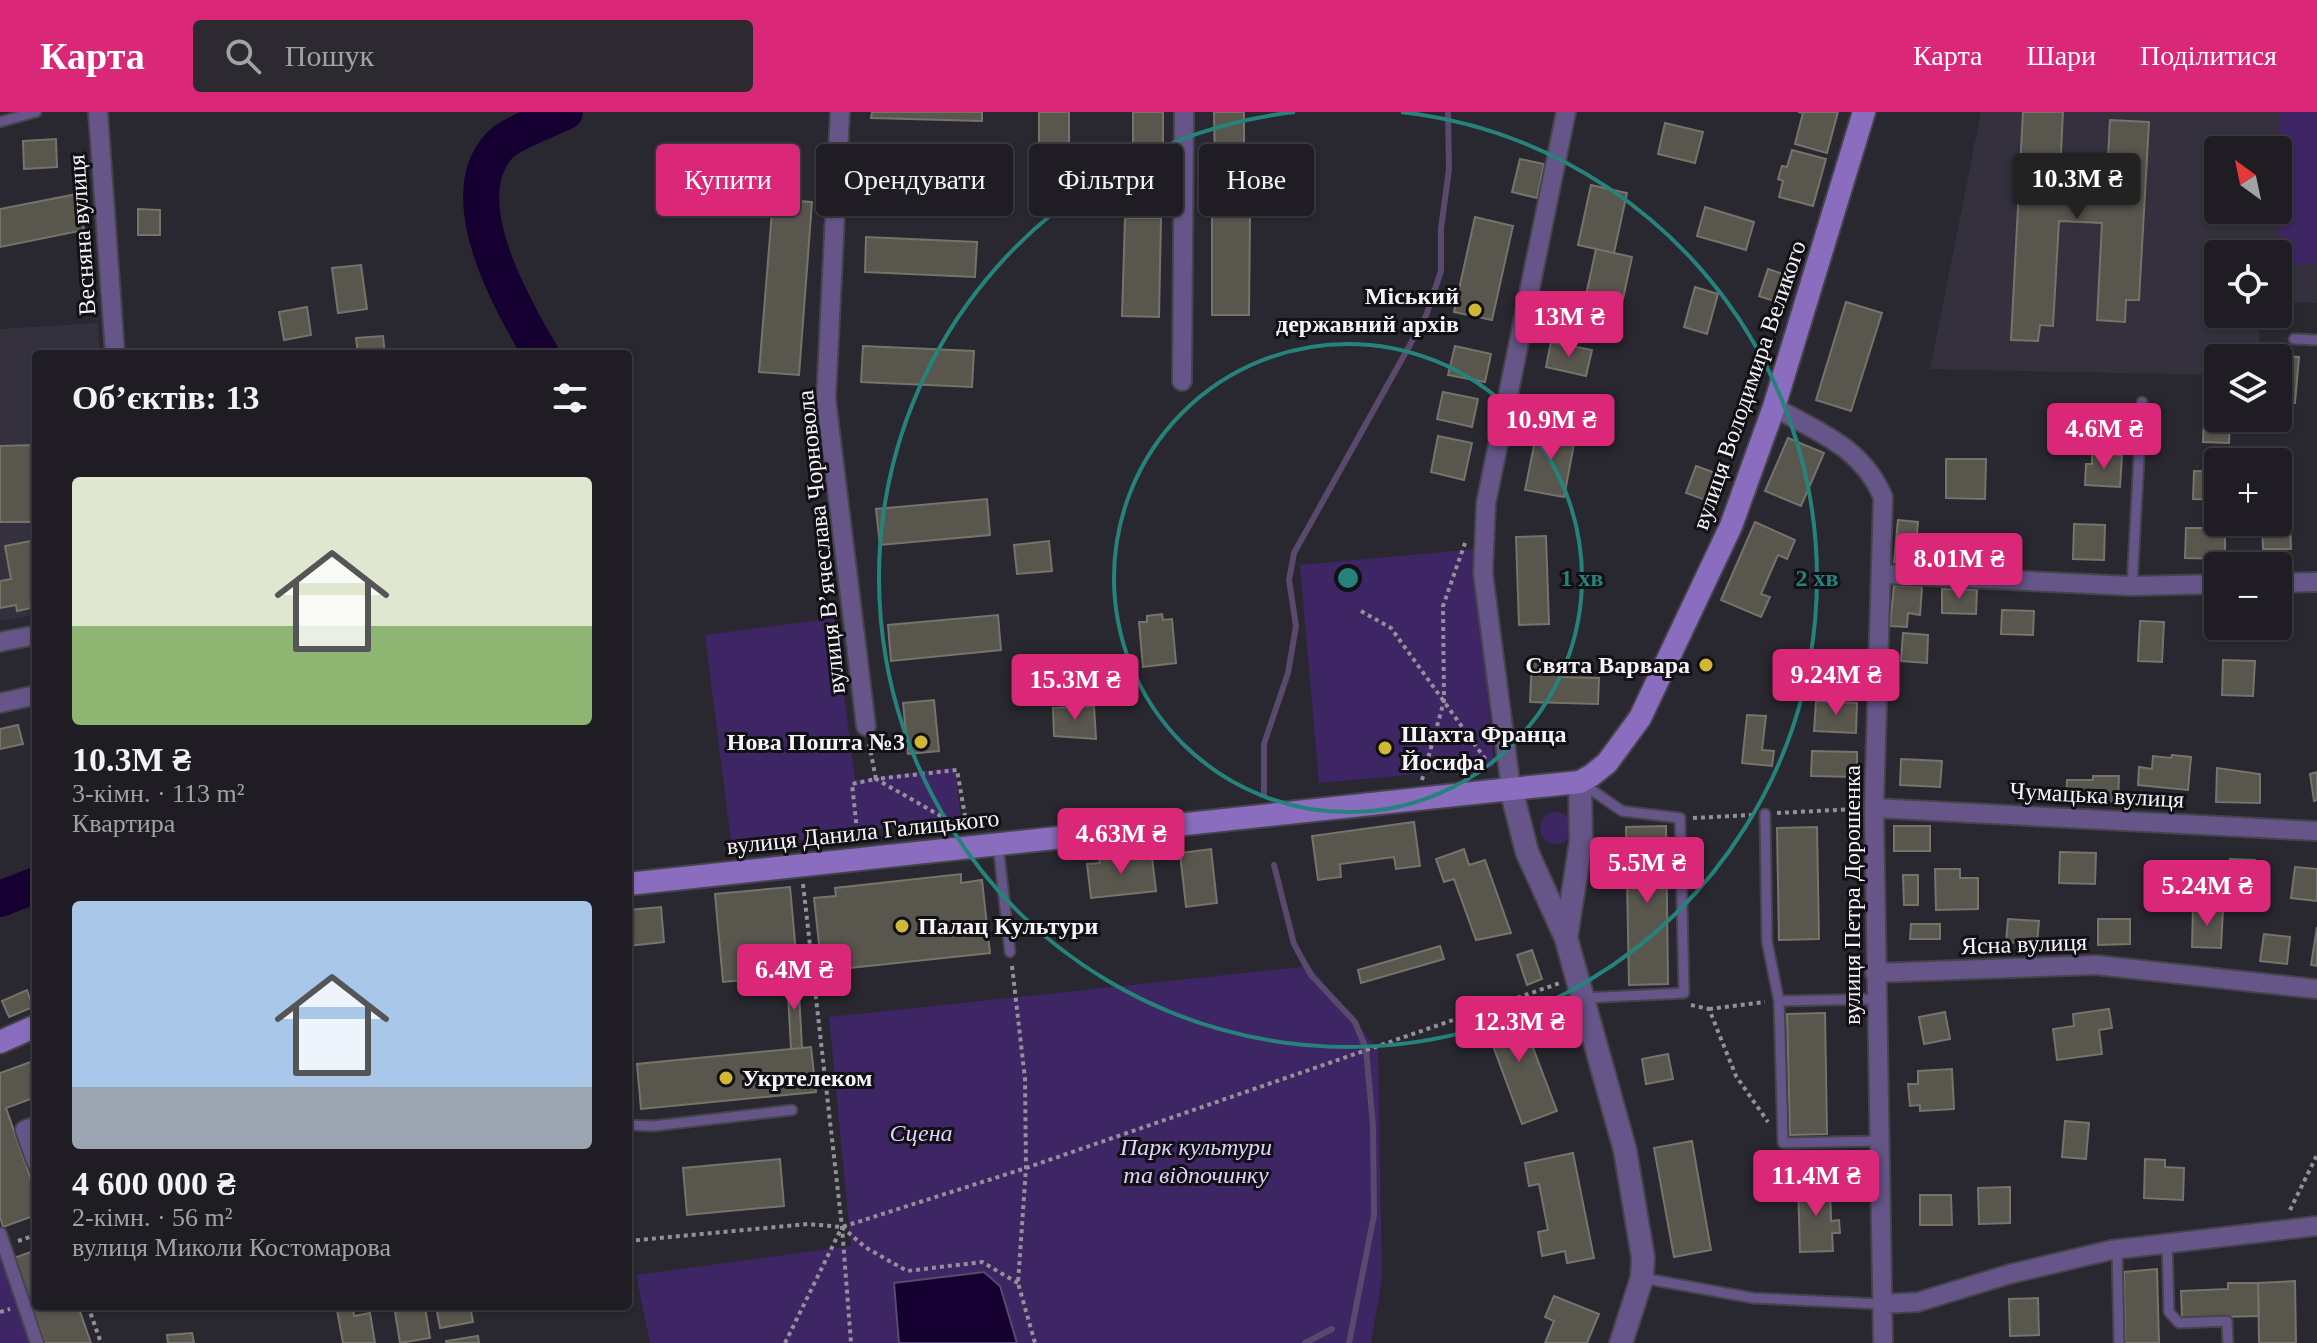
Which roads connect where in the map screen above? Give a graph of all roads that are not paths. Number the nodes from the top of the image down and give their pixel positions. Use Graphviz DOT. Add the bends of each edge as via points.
graph roads {
  1 [pos="36,112"];
  2 [pos="98,112"];
  3 [pos="840,112"];
  4 [pos="1184,112"];
  5 [pos="1566,112"];
  6 [pos="1864,112"];
  7 [pos="0,122"];
  8 [pos="2294,339"];
  9 [pos="2317,340"];
  10 [pos="115,350"];
  11 [pos="1182,381"];
  12 [pos="2142,402"];
  13 [pos="1774,407"];
  14 [pos="1883,574"];
  15 [pos="2317,582"];
  16 [pos="2292,583"];
  17 [pos="2204,584"];
  18 [pos="2132,586"];
  19 [pos="32,636"];
  20 [pos="0,642"];
  21 [pos="32,696"];
  22 [pos="0,703"];
  23 [pos="866,726"];
  24 [pos="1580,782"];
  25 [pos="1511,789"];
  26 [pos="1874,808"];
  27 [pos="1765,814"];
  28 [pos="2317,831"];
  29 [pos="998,844"];
  30 [pos="632,884"];
  31 [pos="1566,938"];
  32 [pos="1010,952"];
  33 [pos="1875,973"];
  34 [pos="1581,987"];
  35 [pos="2317,989"];
  36 [pos="1876,999"];
  37 [pos="1779,1001"];
  38 [pos="32,1028"];
  39 [pos="0,1042"];
  40 [pos="792,1110"];
  41 [pos="632,1125"];
  42 [pos="32,1127"];
  43 [pos="1879,1141"];
  44 [pos="32,1150"];
  45 [pos="2317,1226"];
  46 [pos="0,1234"];
  47 [pos="2167,1244"];
  48 [pos="2117,1249"];
  49 [pos="1642,1278"];
  50 [pos="1882,1304"];
  51 [pos="37,1343"];
  52 [pos="1621,1343"];
  53 [pos="1883,1343"];
  54 [pos="2119,1343"];
  55 [pos="2228,1343"];
  1 -- 7 [label="lane"];
  2 -- 10 [label="street, Весняна вулиця"];
  3 -- 23 [label="street, вулиця Вʼячеслава Чорновола" via="826,399"];
  4 -- 11 [label="street"];
  5 -- 25 [label="street" via="1486,503 1483,573"];
  6 -- 13 [label="main road, вулиця Володимира Великого"];
  8 -- 9 [label="lane"];
  12 -- 18 [label="lane"];
  13 -- 14 [label="street, вулиця Петра Дорошенка" via="1838,443 1873,474 1883,497"];
  13 -- 24 [label="main road, вулиця Володимира Великого" via="1731,526 1640,718 1607,763"];
  14 -- 18 [label="street"];
  14 -- 26 [label="street, вулиця Петра Дорошенка"];
  15 -- 16 [label="street"];
  17 -- 18 [label="street"];
  19 -- 20 [label="street"];
  21 -- 22 [label="street"];
  24 -- 25 [label="main road, вулиця Данила Галицького"];
  24 -- 31 [label="street" via="1581,841"];
  24 -- 34 [label="lane" via="1622,811 1680,818 1684,993 1649,995"];
  25 -- 29 [label="main road, вулиця Данила Галицького"];
  25 -- 31 [label="street" via="1527,852"];
  26 -- 28 [label="street, Чумацька вулиця"];
  26 -- 33 [label="street, вулиця Петра Дорошенка"];
  27 -- 37 [label="lane" via="1767,942"];
  29 -- 30 [label="main road, вулиця Данила Галицького"];
  29 -- 32 [label="lane"];
  31 -- 34 [label="street"];
  33 -- 35 [label="street, Ясна вулиця" via="2096,965"];
  33 -- 36 [label="street, вулиця Петра Дорошенка"];
  34 -- 49 [label="street" via="1625,1150 1639,1223"];
  36 -- 37 [label="lane"];
  36 -- 43 [label="street, вулиця Петра Дорошенка"];
  37 -- 43 [label="lane" via="1783,1143"];
  38 -- 39 [label="main road"];
  40 -- 41 [label="lane"];
  42 -- 44 [label="street" via="25,1130"];
  43 -- 50 [label="street, вулиця Петра Дорошенка"];
  45 -- 47 [label="street"];
  46 -- 51 [label="street"];
  47 -- 48 [label="street"];
  47 -- 55 [label="lane" via="2169,1312 2179,1323 2227,1321"];
  48 -- 50 [label="street" via="1918,1302"];
  48 -- 54 [label="lane"];
  49 -- 50 [label="lane" via="1753,1298"];
  49 -- 52 [label="street"];
  50 -- 53 [label="street, вулиця Петра Дорошенка"];
}
